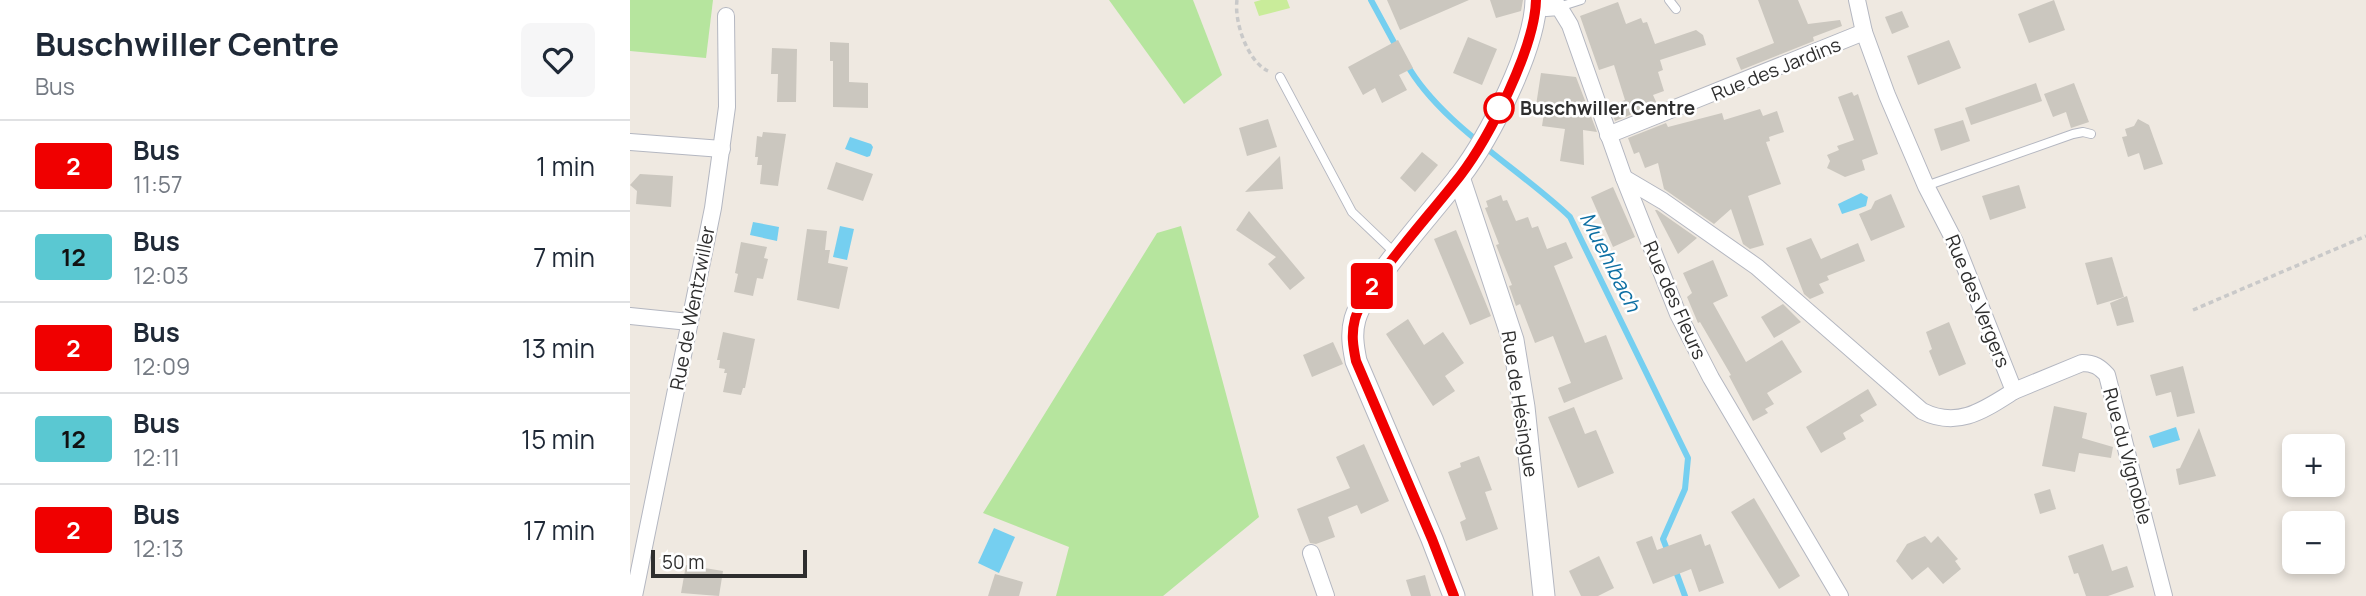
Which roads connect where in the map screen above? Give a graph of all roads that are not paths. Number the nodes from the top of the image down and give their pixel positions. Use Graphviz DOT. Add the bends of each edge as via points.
graph roads {
  1 [pos="1581,0"];
  2 [pos="1669,0"];
  3 [pos="1857,0"];
  4 [pos="1536,3"];
  5 [pos="1559,7"];
  6 [pos="1676,9"];
  7 [pos="726,16"];
  8 [pos="1864,32"];
  9 [pos="1280,76"];
  10 [pos="2091,134"];
  11 [pos="1608,135"];
  12 [pos="630,142"];
  13 [pos="722,149"];
  14 [pos="1459,177"];
  15 [pos="1624,178"];
  16 [pos="1926,186"];
  17 [pos="1396,254"];
  18 [pos="630,316"];
  19 [pos="690,322"];
  20 [pos="2014,391"];
  21 [pos="1311,553"];
  22 [pos="634,596"];
  23 [pos="1326,596"];
  24 [pos="1454,596"];
  25 [pos="1544,596"];
  26 [pos="1840,596"];
  27 [pos="2165,596"];
  1 -- 5 [label="lane"];
  2 -- 6 [label="lane"];
  3 -- 8 [label="street, Rue des Vergers"];
  4 -- 5 [label="street"];
  4 -- 14 [label="street" via="1516,73"];
  5 -- 11 [label="street, Rue des Fleurs" via="1570,25"];
  7 -- 13 [label="street, Rue de Wentzwiller" via="727,107"];
  8 -- 11 [label="street, Rue des Jardins"];
  8 -- 16 [label="street, Rue des Vergers"];
  9 -- 17 [label="lane" via="1352,212"];
  10 -- 16 [label="lane" via="2073,134"];
  11 -- 15 [label="street, Rue des Fleurs"];
  12 -- 13 [label="street"];
  13 -- 19 [label="street, Rue de Wentzwiller"];
  14 -- 17 [label="street"];
  14 -- 25 [label="street, Rue de Hésingue" via="1513,340"];
  15 -- 20 [label="street, Rue des Vergers" via="1757,267 1922,411 1939,418 1963,418"];
  15 -- 26 [label="street, Rue des Fleurs" via="1678,314 1711,378"];
  16 -- 20 [label="street, Rue des Vergers" via="1955,243"];
  17 -- 24 [label="street" via="1356,315 1353,349"];
  18 -- 19 [label="street"];
  19 -- 22 [label="street, Rue de Wentzwiller"];
  20 -- 27 [label="street, Rue du Vignoble" via="2082,363 2101,368 2107,376"];
  21 -- 23 [label="street"];
}
